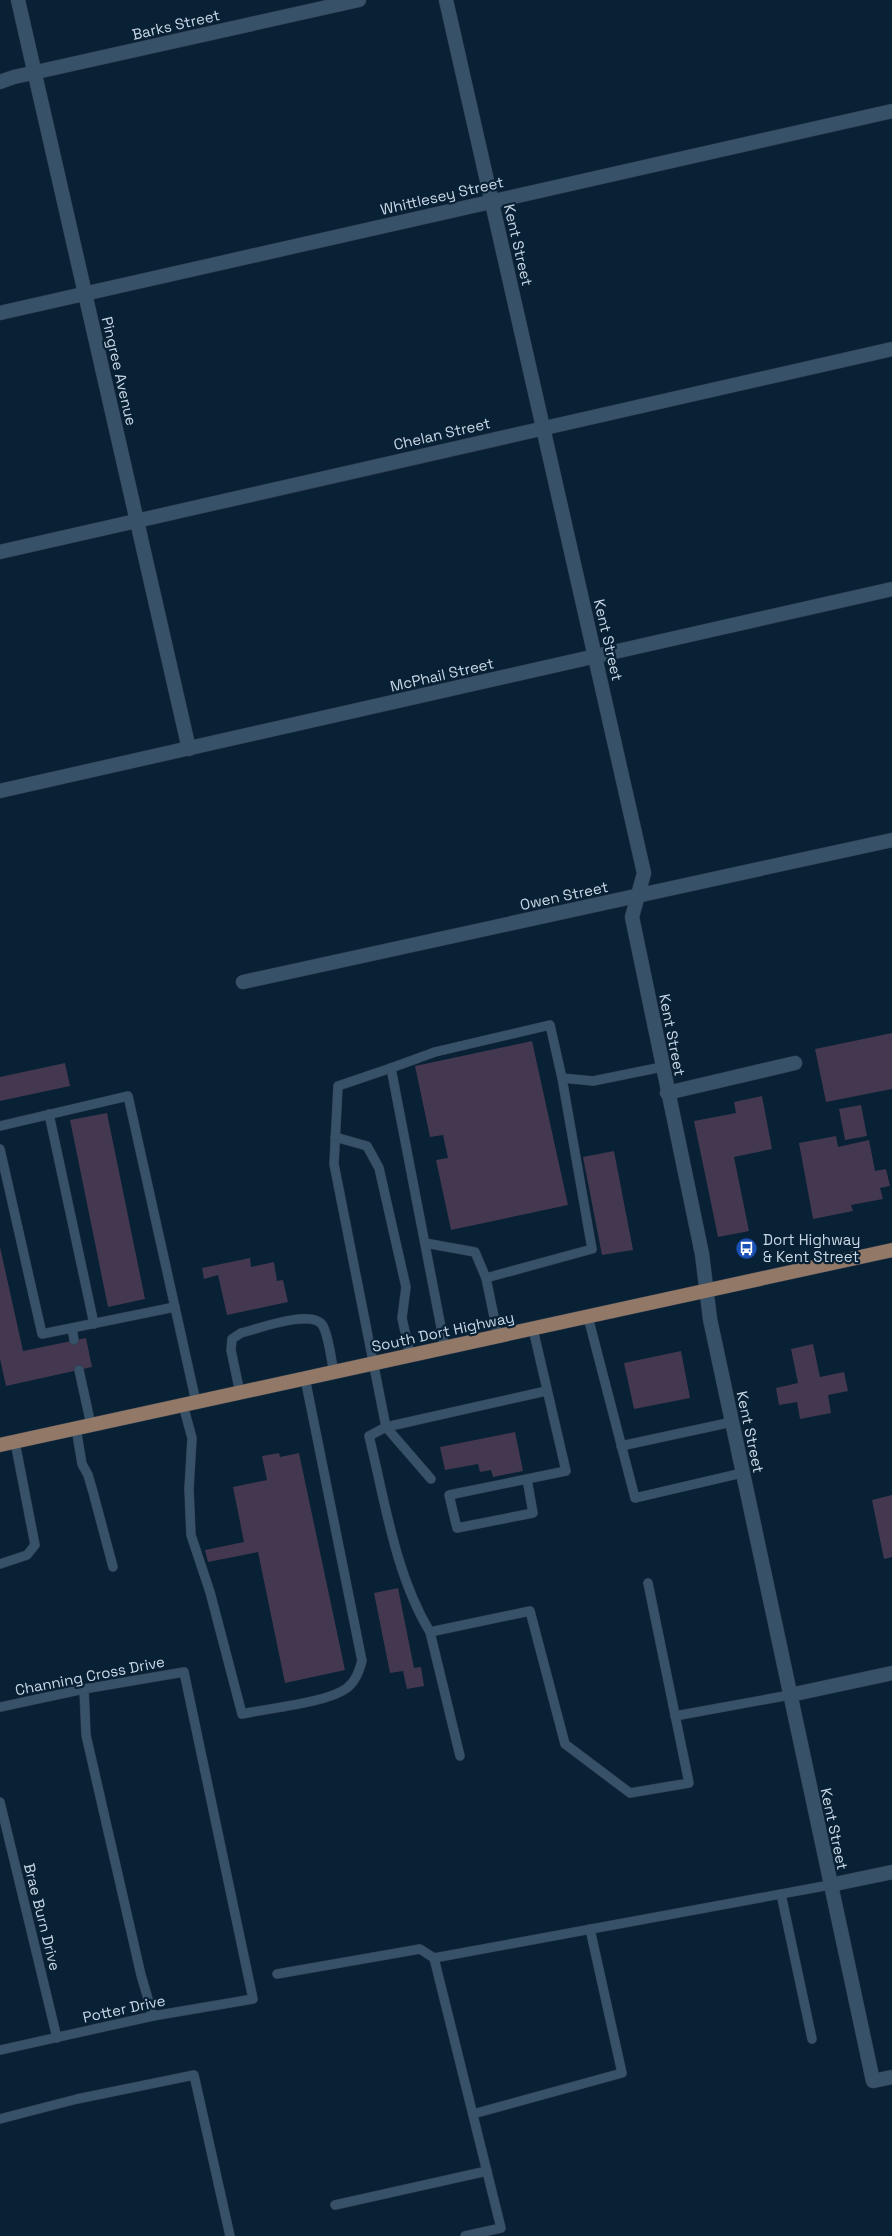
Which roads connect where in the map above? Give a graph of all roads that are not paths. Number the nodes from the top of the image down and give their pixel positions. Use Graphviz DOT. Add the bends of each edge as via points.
graph roads {
  1 [pos="18,0"];
  2 [pos="359,0"];
  3 [pos="446,0"];
  4 [pos="35,73"];
  5 [pos="0,82"];
  6 [pos="892,111"];
  7 [pos="491,201"];
  8 [pos="84,294"];
  9 [pos="0,313"];
  10 [pos="892,349"];
  11 [pos="543,428"];
  12 [pos="137,521"];
  13 [pos="0,552"];
  14 [pos="892,589"];
  15 [pos="595,656"];
  16 [pos="189,749"];
  17 [pos="0,791"];
  18 [pos="892,840"];
  19 [pos="639,897"];
  20 [pos="243,982"];
  21 [pos="795,1063"];
  22 [pos="662,1067"];
  23 [pos="391,1068"];
  24 [pos="562,1078"];
  25 [pos="667,1093"];
  26 [pos="49,1114"];
  27 [pos="0,1126"];
  28 [pos="335,1137"];
  29 [pos="0,1149"];
  30 [pos="425,1244"];
  31 [pos="892,1250"];
  32 [pos="486,1278"];
  33 [pos="706,1291"];
  34 [pos="175,1307"];
  35 [pos="588,1317"];
  36 [pos="94,1324"];
  37 [pos="72,1328"];
  38 [pos="533,1329"];
  39 [pos="498,1336"];
  40 [pos="74,1340"];
  41 [pos="445,1348"];
  42 [pos="410,1356"];
  43 [pos="374,1364"];
  44 [pos="80,1370"];
  45 [pos="334,1372"];
  46 [pos="305,1378"];
  47 [pos="546,1392"];
  48 [pos="240,1393"];
  49 [pos="196,1402"];
  50 [pos="182,1405"];
  51 [pos="732,1422"];
  52 [pos="91,1425"];
  53 [pos="386,1427"];
  54 [pos="76,1428"];
  55 [pos="15,1442"];
  56 [pos="0,1445"];
  57 [pos="621,1446"];
  58 [pos="742,1473"];
  59 [pos="431,1479"];
  60 [pos="527,1479"];
  61 [pos="0,1564"];
  62 [pos="113,1567"];
  63 [pos="648,1583"];
  64 [pos="430,1632"];
  65 [pos="892,1673"];
  66 [pos="84,1689"];
  67 [pos="790,1695"];
  68 [pos="0,1707"];
  69 [pos="675,1716"];
  70 [pos="460,1756"];
  71 [pos="0,1802"];
  72 [pos="892,1872"];
  73 [pos="830,1885"];
  74 [pos="781,1894"];
  75 [pos="590,1929"];
  76 [pos="434,1958"];
  77 [pos="277,1974"];
  78 [pos="254,1999"];
  79 [pos="153,2016"];
  80 [pos="57,2038"];
  81 [pos="812,2039"];
  82 [pos="0,2050"];
  83 [pos="892,2077"];
  84 [pos="473,2114"];
  85 [pos="0,2119"];
  86 [pos="487,2171"];
  87 [pos="335,2205"];
  88 [pos="230,2236"];
  89 [pos="465,2236"];
  1 -- 4 [label="street, Pingree Avenue"];
  2 -- 4 [label="street, Barks Street"];
  3 -- 7 [label="street, Kent Street"];
  4 -- 5 [label="street, Barks Street"];
  4 -- 8 [label="street, Pingree Avenue"];
  6 -- 7 [label="street, Whittlesey Street"];
  7 -- 8 [label="street, Whittlesey Street"];
  7 -- 11 [label="street, Kent Street"];
  8 -- 9 [label="street, Whittlesey Street"];
  8 -- 12 [label="street, Pingree Avenue"];
  10 -- 11 [label="street, Chelan Street"];
  11 -- 12 [label="street, Chelan Street"];
  11 -- 15 [label="street, Kent Street"];
  12 -- 13 [label="street, Chelan Street"];
  12 -- 16 [label="street, Pingree Avenue"];
  14 -- 15 [label="street, McPhail Street"];
  15 -- 16 [label="street, McPhail Street"];
  15 -- 19 [label="street, Kent Street" via="644,873"];
  16 -- 17 [label="street, McPhail Street"];
  18 -- 19 [label="street, Owen Street"];
  19 -- 20 [label="street, Owen Street"];
  19 -- 22 [label="street, Kent Street" via="632,917"];
  21 -- 25 [label="street"];
  22 -- 24 [label="lane" via="593,1080"];
  22 -- 25 [label="street, Kent Street"];
  23 -- 24 [label="lane" via="435,1052 550,1025"];
  23 -- 28 [label="lane" via="338,1086"];
  23 -- 30 [label="lane"];
  24 -- 32 [label="lane" via="592,1249"];
  25 -- 33 [label="street, Kent Street" via="702,1254"];
  26 -- 27 [label="lane"];
  26 -- 34 [label="lane" via="128,1096"];
  26 -- 36 [label="lane"];
  28 -- 42 [label="lane" via="367,1146 379,1168 406,1287 402,1318"];
  28 -- 43 [label="lane" via="334,1164"];
  29 -- 37 [label="lane" via="42,1334"];
  30 -- 32 [label="lane" via="475,1252"];
  30 -- 41 [label="lane"];
  31 -- 33 [label="main road, South Dort Highway"];
  32 -- 39 [label="lane"];
  33 -- 35 [label="main road, South Dort Highway"];
  33 -- 51 [label="street, Kent Street"];
  34 -- 36 [label="lane"];
  34 -- 49 [label="lane"];
  35 -- 38 [label="main road, South Dort Highway"];
  35 -- 57 [label="lane"];
  36 -- 37 [label="lane"];
  37 -- 40 [label="lane"];
  38 -- 39 [label="main road, South Dort Highway"];
  38 -- 47 [label="lane"];
  39 -- 41 [label="main road, South Dort Highway"];
  41 -- 42 [label="main road, South Dort Highway"];
  42 -- 43 [label="main road, South Dort Highway"];
  43 -- 45 [label="main road, South Dort Highway"];
  43 -- 53 [label="lane"];
  44 -- 52 [label="lane"];
  45 -- 46 [label="main road, South Dort Highway"];
  45 -- 48 [label="lane" via="323,1326 316,1319 304,1318 241,1333 232,1339 231,1350"];
  46 -- 48 [label="main road, South Dort Highway"];
  46 -- 50 [label="lane" via="362,1661 357,1677 347,1688 327,1697 242,1714 192,1535 189,1489 192,1438"];
  47 -- 53 [label="lane"];
  47 -- 60 [label="lane" via="566,1471"];
  48 -- 49 [label="main road, South Dort Highway"];
  49 -- 50 [label="main road, South Dort Highway"];
  50 -- 52 [label="main road, South Dort Highway"];
  51 -- 57 [label="lane"];
  51 -- 58 [label="street, Kent Street"];
  52 -- 54 [label="main road, South Dort Highway"];
  53 -- 59 [label="lane"];
  53 -- 64 [label="lane" via="369,1436 396,1548 418,1612"];
  54 -- 55 [label="main road, South Dort Highway"];
  54 -- 62 [label="lane" via="82,1464 88,1475"];
  55 -- 56 [label="main road, South Dort Highway"];
  55 -- 61 [label="lane" via="35,1545 27,1555"];
  57 -- 58 [label="lane" via="635,1498"];
  58 -- 67 [label="street, Kent Street"];
  60 -- 60 [label="lane" via="449,1495 457,1528 533,1513"];
  63 -- 69 [label="lane"];
  64 -- 69 [label="lane" via="530,1611 565,1744 630,1793 689,1783"];
  64 -- 70 [label="lane"];
  65 -- 67 [label="street"];
  66 -- 68 [label="lane, Channing Cross Drive"];
  66 -- 78 [label="lane, Channing Cross Drive" via="184,1672"];
  66 -- 79 [label="lane" via="86,1735"];
  67 -- 69 [label="lane"];
  67 -- 73 [label="street, Kent Street"];
  71 -- 80 [label="lane, Brae Burn Drive"];
  72 -- 73 [label="street"];
  73 -- 74 [label="lane"];
  73 -- 83 [label="street, Kent Street" via="873,2081"];
  74 -- 75 [label="lane"];
  74 -- 81 [label="lane"];
  75 -- 76 [label="lane"];
  75 -- 84 [label="lane" via="622,2073"];
  76 -- 77 [label="lane" via="420,1949"];
  76 -- 84 [label="lane"];
  78 -- 79 [label="lane, Potter Drive"];
  79 -- 80 [label="lane, Potter Drive"];
  80 -- 82 [label="lane, Potter Drive"];
  84 -- 86 [label="lane"];
  85 -- 88 [label="lane" via="194,2075"];
  86 -- 87 [label="lane"];
  86 -- 89 [label="lane" via="501,2228"];
}
